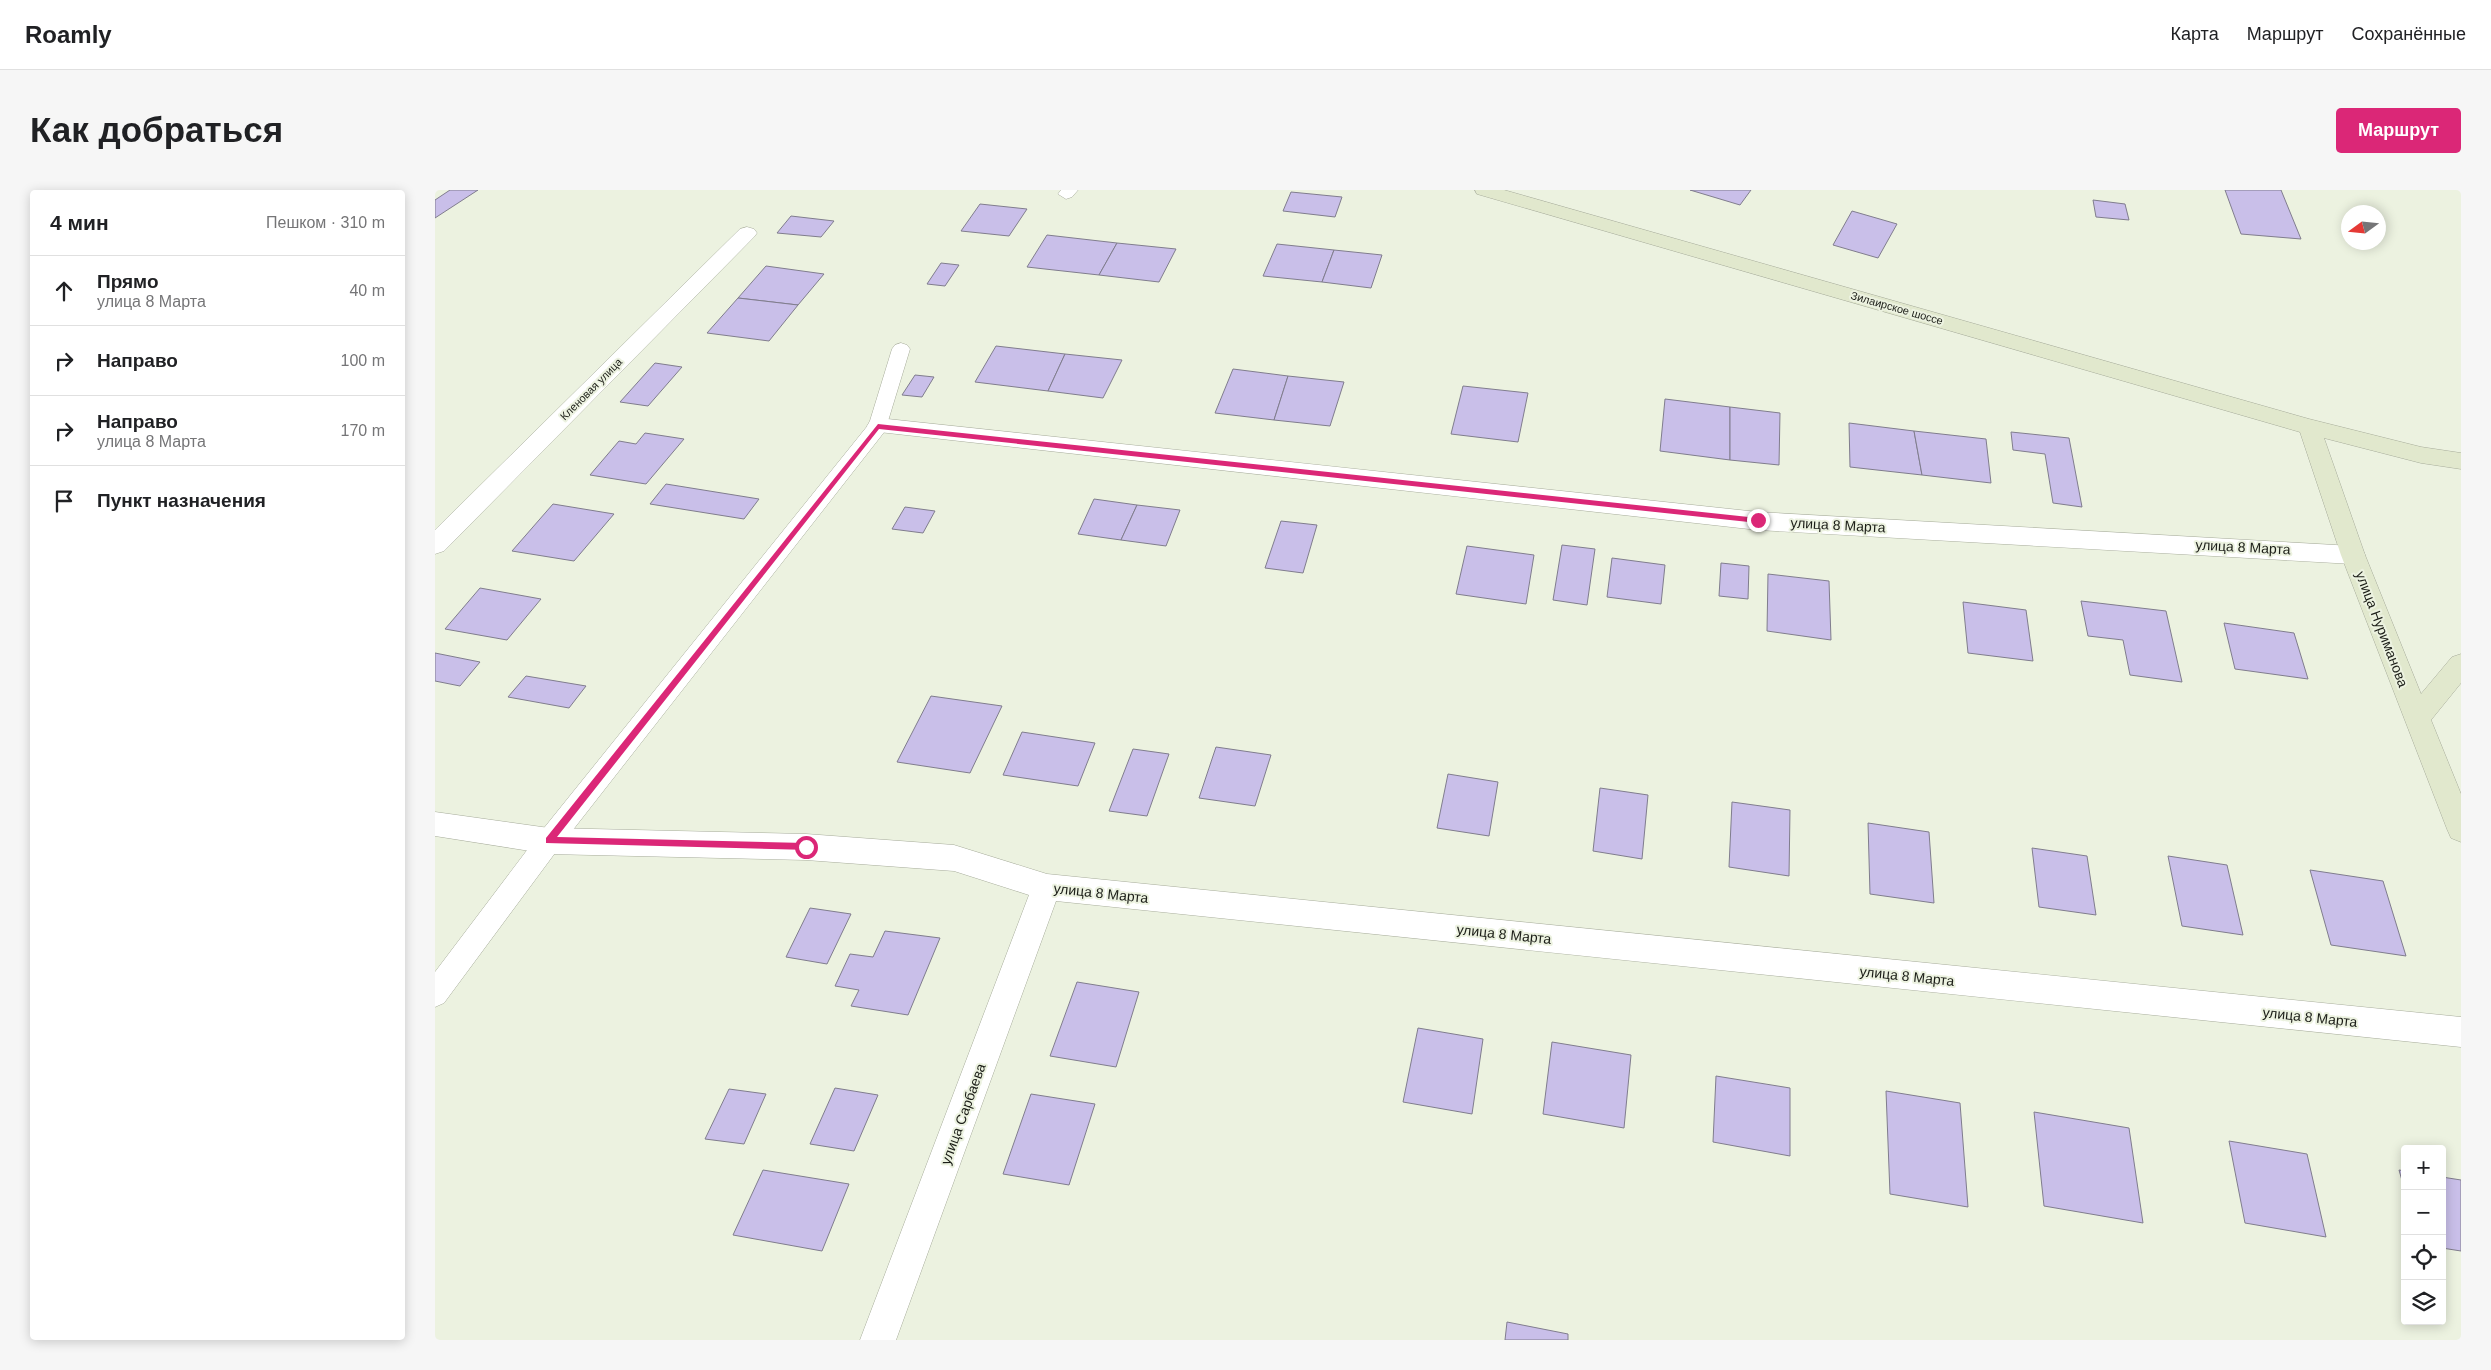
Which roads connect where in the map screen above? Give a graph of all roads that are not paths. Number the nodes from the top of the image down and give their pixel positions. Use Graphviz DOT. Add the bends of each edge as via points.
graph roads {
  1 [pos="1484,190"];
  2 [pos="747,233"];
  3 [pos="901,349"];
  4 [pos="878,426"];
  5 [pos="2309,426"];
  6 [pos="2461,460"];
  7 [pos="435,545"];
  8 [pos="2353,555"];
  9 [pos="2461,664"];
  10 [pos="2417,718"];
  11 [pos="435,824"];
  12 [pos="2461,829"];
  13 [pos="549,841"];
  14 [pos="1047,887"];
  15 [pos="435,994"];
  16 [pos="2461,1032"];
  17 [pos="878,1340"];
  1 -- 5 [label="main road, Зилаирское шоссе"];
  2 -- 7 [label="street, Кленовая улица"];
  3 -- 4 [label="lane"];
  4 -- 8 [label="street, улица 8 Марта" via="1758,520"];
  4 -- 13 [label="lane"];
  5 -- 6 [label="main road, Зилаирское шоссе" via="2421,455"];
  5 -- 8 [label="main road, улица Нуриманова"];
  8 -- 10 [label="main road, улица Нуриманова"];
  9 -- 10 [label="main road"];
  10 -- 12 [label="main road, улица Нуриманова"];
  11 -- 13 [label="street, улица 8 Марта"];
  13 -- 14 [label="street, улица 8 Марта" via="806,847 955,858"];
  13 -- 15 [label="lane"];
  14 -- 16 [label="street, улица 8 Марта"];
  14 -- 17 [label="street, улица Сарбаева"];
}
